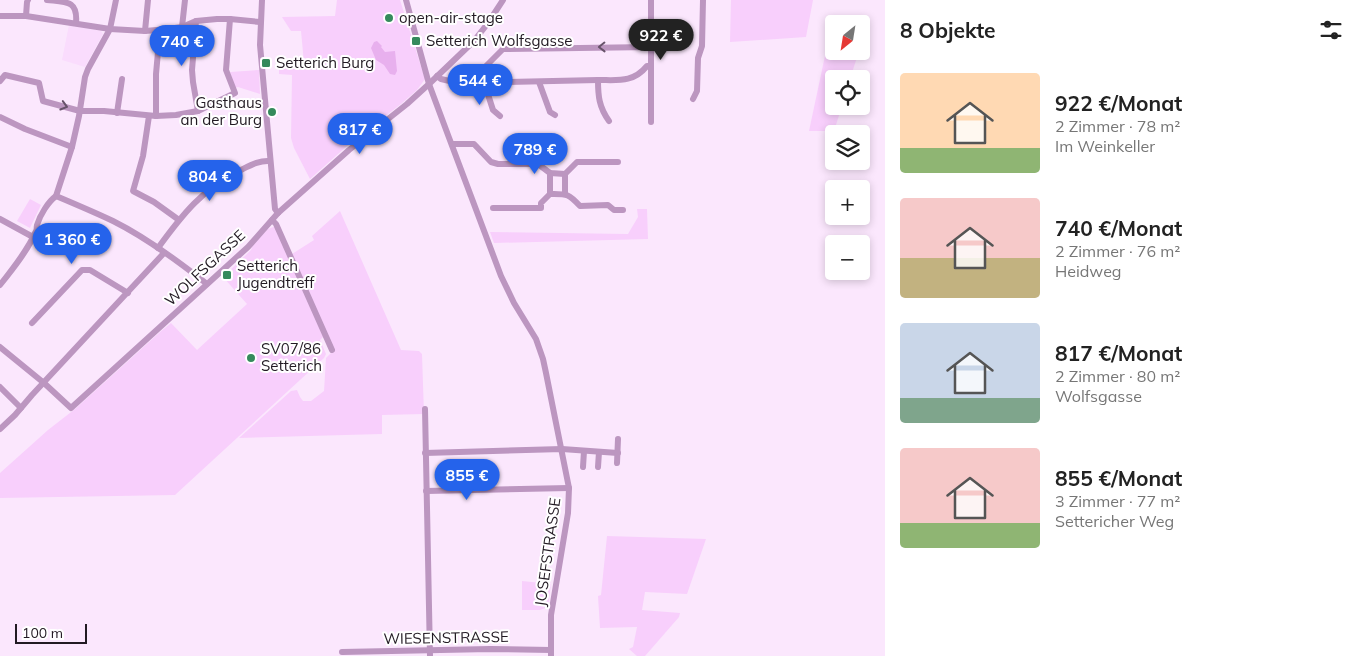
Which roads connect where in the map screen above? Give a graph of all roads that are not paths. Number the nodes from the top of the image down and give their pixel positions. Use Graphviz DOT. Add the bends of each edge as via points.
graph roads {
  1 [pos="28,0"];
  2 [pos="47,0"];
  3 [pos="116,0"];
  4 [pos="148,0"];
  5 [pos="185,0"];
  6 [pos="262,0"];
  7 [pos="406,0"];
  8 [pos="503,0"];
  9 [pos="651,0"];
  10 [pos="703,0"];
  11 [pos="0,16"];
  12 [pos="26,16"];
  13 [pos="230,19"];
  14 [pos="196,21"];
  15 [pos="260,22"];
  16 [pos="76,23"];
  17 [pos="182,27"];
  18 [pos="110,29"];
  19 [pos="145,30"];
  20 [pos="160,30"];
  21 [pos="651,47"];
  22 [pos="651,66"];
  23 [pos="437,76"];
  24 [pos="122,79"];
  25 [pos="598,80"];
  26 [pos="0,81"];
  27 [pos="474,82"];
  28 [pos="484,82"];
  29 [pos="539,82"];
  30 [pos="429,84"];
  31 [pos="693,100"];
  32 [pos="80,111"];
  33 [pos="198,111"];
  34 [pos="117,113"];
  35 [pos="555,115"];
  36 [pos="153,116"];
  37 [pos="500,116"];
  38 [pos="0,117"];
  39 [pos="609,121"];
  40 [pos="651,122"];
  41 [pos="452,144"];
  42 [pos="72,147"];
  43 [pos="270,161"];
  44 [pos="618,162"];
  45 [pos="550,173"];
  46 [pos="565,174"];
  47 [pos="550,194"];
  48 [pos="565,194"];
  49 [pos="56,196"];
  50 [pos="493,208"];
  51 [pos="623,210"];
  52 [pos="278,213"];
  53 [pos="0,219"];
  54 [pos="179,220"];
  55 [pos="272,220"];
  56 [pos="33,237"];
  57 [pos="161,251"];
  58 [pos="207,284"];
  59 [pos="0,285"];
  60 [pos="128,293"];
  61 [pos="32,323"];
  62 [pos="0,347"];
  63 [pos="332,350"];
  64 [pos="44,383"];
  65 [pos="0,387"];
  66 [pos="21,408"];
  67 [pos="425,409"];
  68 [pos="0,429"];
  69 [pos="618,439"];
  70 [pos="562,449"];
  71 [pos="584,451"];
  72 [pos="599,452"];
  73 [pos="425,453"];
  74 [pos="618,453"];
  75 [pos="617,463"];
  76 [pos="583,467"];
  77 [pos="598,467"];
  78 [pos="569,488"];
  79 [pos="426,491"];
  80 [pos="342,652"];
  81 [pos="551,653"];
  82 [pos="361,654"];
  83 [pos="430,654"];
  1 -- 12 [label="street"];
  2 -- 16 [label="street" via="69,2 77,13"];
  3 -- 18 [label="street"];
  4 -- 19 [label="street"];
  5 -- 17 [label="street"];
  6 -- 15 [label="street"];
  7 -- 30 [label="street, JOSEFSTRASSE"];
  8 -- 23 [label="street, WOLFSGASSE" via="474,41"];
  9 -- 21 [label="street"];
  10 -- 31 [label="street" via="702,44 697,91"];
  11 -- 12 [label="street"];
  12 -- 16 [label="street"];
  13 -- 14 [label="street"];
  13 -- 15 [label="street"];
  13 -- 33 [label="street" via="226,70 235,93"];
  14 -- 17 [label="street"];
  14 -- 33 [label="street" via="192,70"];
  15 -- 43 [label="street"];
  16 -- 18 [label="street"];
  17 -- 20 [label="street"];
  18 -- 19 [label="street"];
  18 -- 32 [label="street" via="85,77"];
  19 -- 20 [label="street"];
  20 -- 36 [label="street"];
  21 -- 22 [label="street"];
  21 -- 27 [label="street, one-way" via="502,49 474,78"];
  22 -- 25 [label="street" via="630,78"];
  22 -- 40 [label="street"];
  23 -- 27 [label="street" via="441,80 458,83"];
  23 -- 30 [label="street, WOLFSGASSE"];
  24 -- 34 [label="street"];
  25 -- 29 [label="street"];
  25 -- 39 [label="street" via="598,98"];
  26 -- 32 [label="street, one-way" via="5,75 39,83 43,100"];
  27 -- 28 [label="street"];
  28 -- 29 [label="street"];
  28 -- 37 [label="street" via="493,110"];
  29 -- 35 [label="street" via="550,112"];
  30 -- 41 [label="street, JOSEFSTRASSE"];
  30 -- 52 [label="street, WOLFSGASSE"];
  32 -- 34 [label="street"];
  32 -- 42 [label="street"];
  33 -- 36 [label="street"];
  34 -- 36 [label="street"];
  36 -- 54 [label="street" via="133,191"];
  38 -- 42 [label="street"];
  41 -- 45 [label="street" via="474,144 491,162 538,164"];
  41 -- 70 [label="street, JOSEFSTRASSE" via="507,289 539,346"];
  42 -- 49 [label="street"];
  43 -- 52 [label="street"];
  43 -- 54 [label="street" via="252,164 224,179 200,197"];
  44 -- 46 [label="street" via="577,162"];
  45 -- 46 [label="street"];
  45 -- 47 [label="street"];
  46 -- 48 [label="street"];
  47 -- 48 [label="street"];
  47 -- 50 [label="street" via="541,203 541,208"];
  48 -- 51 [label="street" via="580,206 608,205 614,210"];
  49 -- 56 [label="street" via="37,224"];
  49 -- 57 [label="street" via="113,221"];
  52 -- 55 [label="street, WOLFSGASSE"];
  53 -- 56 [label="street"];
  54 -- 57 [label="street"];
  55 -- 58 [label="street, WOLFSGASSE"];
  55 -- 63 [label="street"];
  56 -- 59 [label="street"];
  57 -- 58 [label="street"];
  57 -- 60 [label="street"];
  58 -- 64 [label="street, WOLFSGASSE" via="71,408"];
  60 -- 61 [label="street" via="90,270 82,270"];
  60 -- 64 [label="street"];
  62 -- 64 [label="street"];
  64 -- 66 [label="street"];
  65 -- 66 [label="street"];
  66 -- 68 [label="street"];
  67 -- 73 [label="street"];
  69 -- 74 [label="street"];
  70 -- 71 [label="street"];
  70 -- 73 [label="street"];
  70 -- 78 [label="street, JOSEFSTRASSE"];
  71 -- 72 [label="street"];
  71 -- 76 [label="street"];
  72 -- 74 [label="street"];
  72 -- 77 [label="street"];
  73 -- 79 [label="street"];
  74 -- 75 [label="street"];
  78 -- 79 [label="street"];
  78 -- 81 [label="street, JOSEFSTRASSE" via="568,513 551,615"];
  79 -- 83 [label="street"];
  80 -- 82 [label="street, WIESENSTRASSE"];
  81 -- 83 [label="street, WIESENSTRASSE" via="490,649"];
  82 -- 83 [label="street, WIESENSTRASSE"];
}
